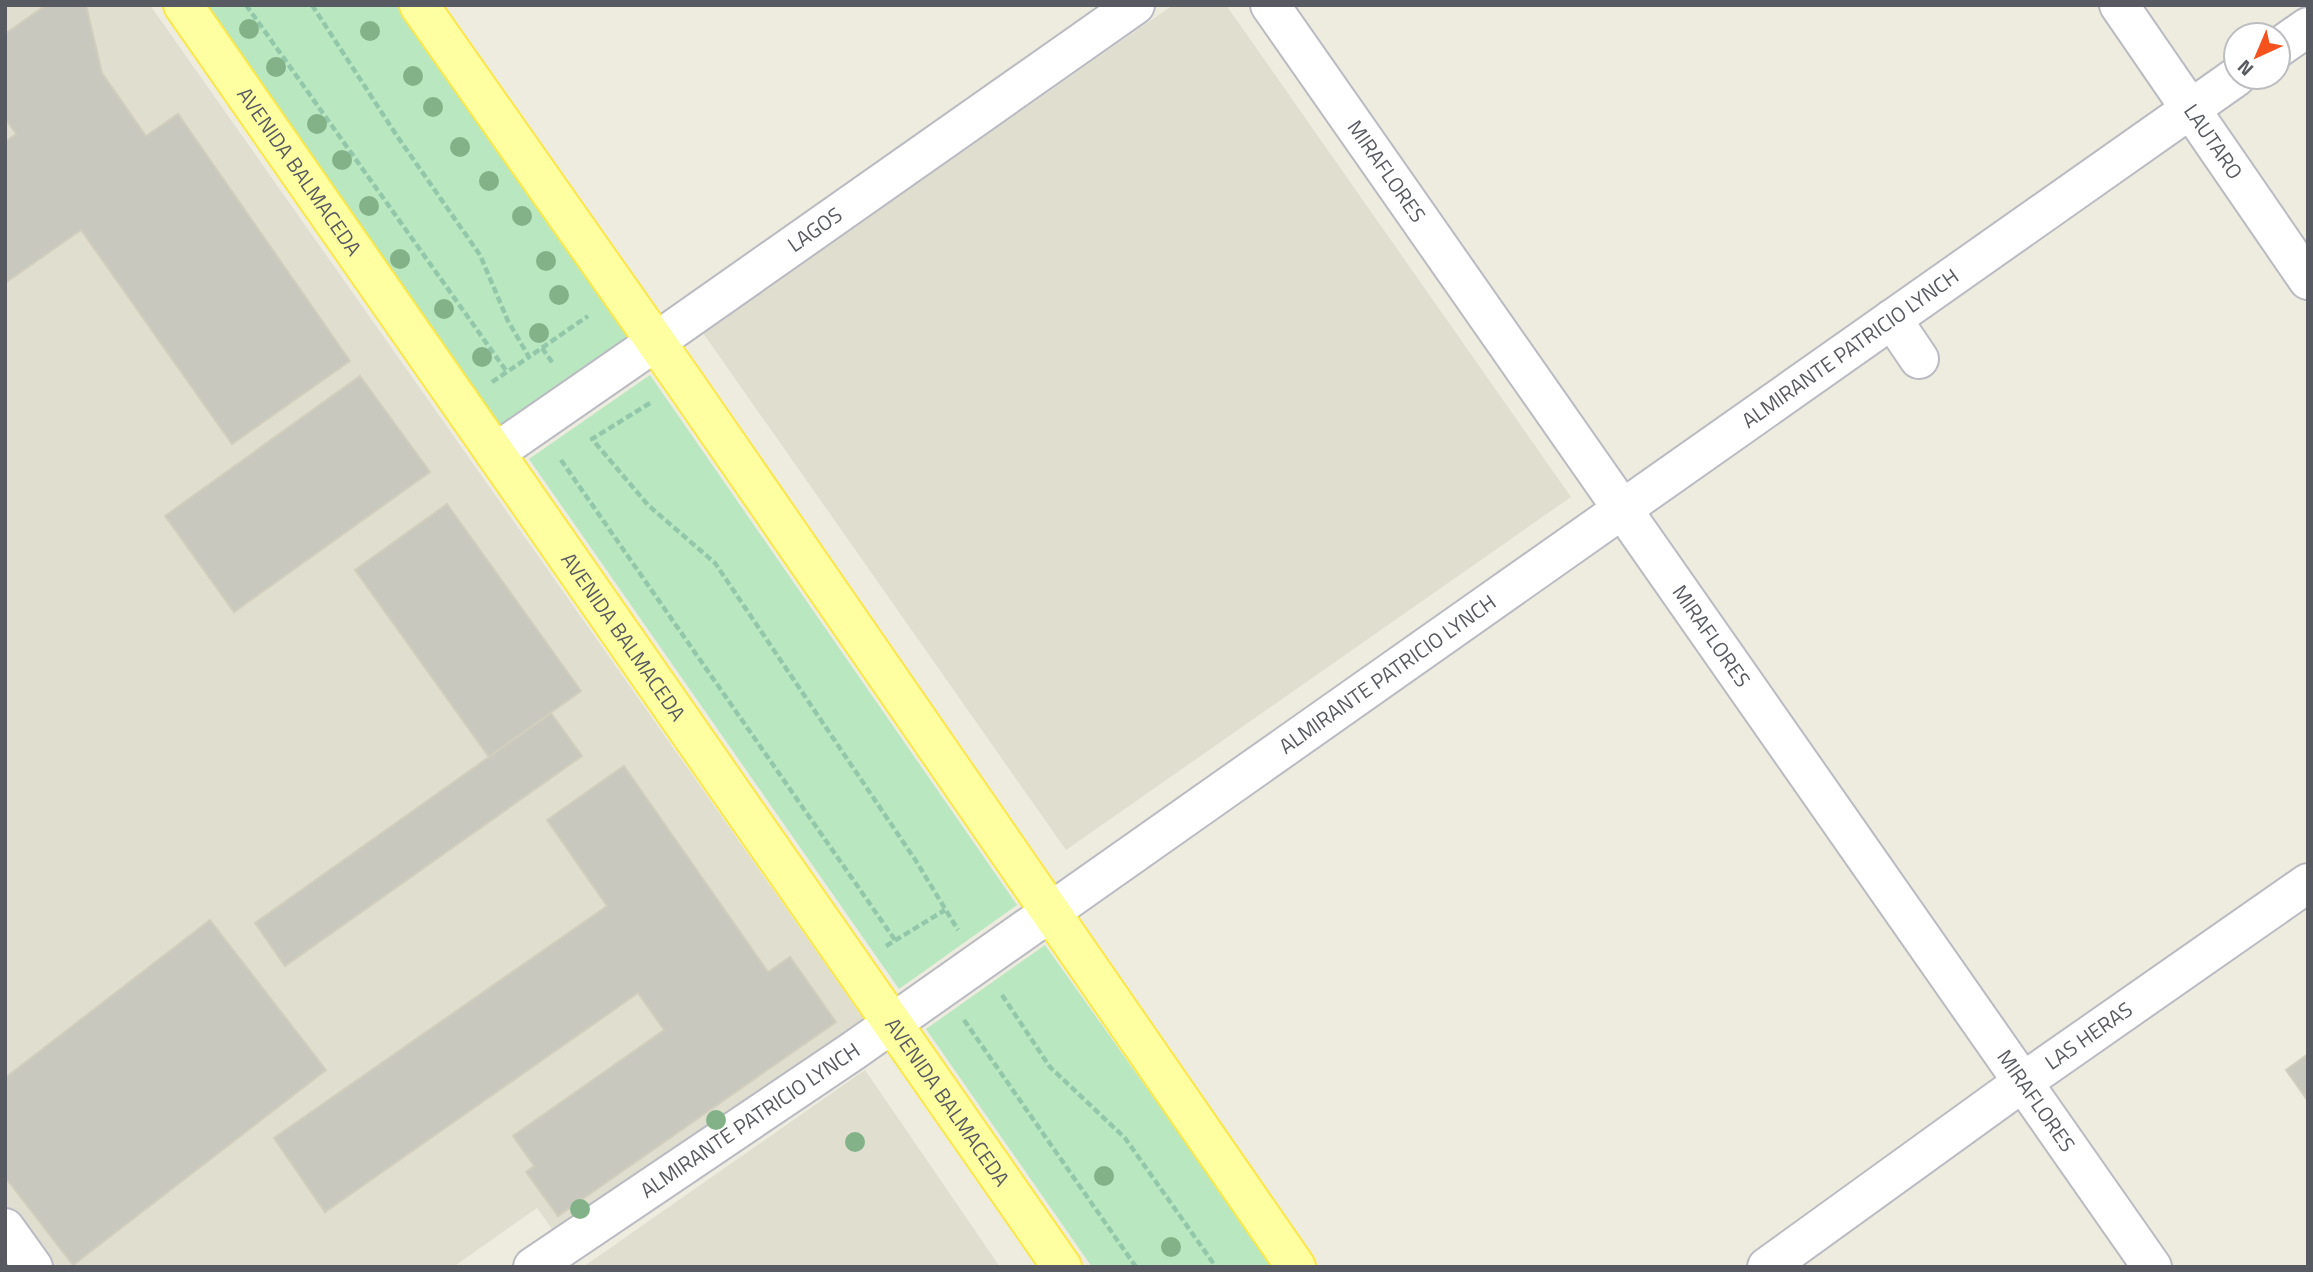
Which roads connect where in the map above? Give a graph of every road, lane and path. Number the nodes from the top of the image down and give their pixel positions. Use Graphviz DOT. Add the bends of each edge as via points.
graph roads {
  1 [pos="183,5"];
  2 [pos="247,5"];
  3 [pos="312,5"];
  4 [pos="419,5"];
  5 [pos="1135,5"];
  6 [pos="1270,5"];
  7 [pos="2119,5"];
  8 [pos="2308,27"];
  9 [pos="2292,38"];
  10 [pos="2222,87"];
  11 [pos="2190,109"];
  12 [pos="2308,279"];
  13 [pos="622,293"];
  14 [pos="1892,319"];
  15 [pos="656,342"];
  16 [pos="529,357"];
  17 [pos="1919,359"];
  18 [pos="684,382"];
  19 [pos="495,453"];
  20 [pos="561,460"];
  21 [pos="1622,508"];
  22 [pos="2308,883"];
  23 [pos="1050,910"];
  24 [pos="895,940"];
  25 [pos="854,968"];
  26 [pos="1000,993"];
  27 [pos="963,1019"];
  28 [pos="892,1023"];
  29 [pos="2023,1082"];
  30 [pos="5,1228"];
  31 [pos="33,1267"];
  32 [pos="533,1267"];
  33 [pos="1062,1267"];
  34 [pos="1136,1267"];
  35 [pos="1216,1267"];
  36 [pos="1296,1267"];
  37 [pos="1767,1267"];
  38 [pos="2152,1267"];
  1 -- 19 [label="main road, AVENIDA BALMACEDA"];
  2 -- 16 [label="path" via="507,372"];
  3 -- 16 [label="path" via="480,255"];
  4 -- 13 [label="main road"];
  5 -- 15 [label="street, LAGOS"];
  6 -- 21 [label="street, MIRAFLORES"];
  7 -- 11 [label="street, LAUTARO"];
  8 -- 9 [label="street"];
  10 -- 11 [label="street, ALMIRANTE PATRICIO LYNCH"];
  11 -- 12 [label="street, LAUTARO"];
  11 -- 14 [label="street, ALMIRANTE PATRICIO LYNCH"];
  13 -- 15 [label="main road"];
  13 -- 16 [label="path"];
  14 -- 17 [label="street"];
  14 -- 21 [label="street, ALMIRANTE PATRICIO LYNCH"];
  15 -- 18 [label="main road"];
  15 -- 19 [label="street, LAGOS"];
  18 -- 23 [label="main road"];
  18 -- 24 [label="path" via="592,439 648,505 715,562 916,861 945,910"];
  19 -- 25 [label="main road, AVENIDA BALMACEDA"];
  20 -- 24 [label="path"];
  21 -- 23 [label="street, ALMIRANTE PATRICIO LYNCH"];
  21 -- 29 [label="street, MIRAFLORES"];
  22 -- 29 [label="street, LAS HERAS"];
  23 -- 28 [label="street, ALMIRANTE PATRICIO LYNCH"];
  23 -- 36 [label="main road"];
  24 -- 25 [label="path"];
  25 -- 28 [label="main road, AVENIDA BALMACEDA"];
  26 -- 35 [label="path" via="1050,1067 1125,1138"];
  27 -- 34 [label="path"];
  28 -- 32 [label="street, ALMIRANTE PATRICIO LYNCH"];
  28 -- 33 [label="main road, AVENIDA BALMACEDA"];
  29 -- 37 [label="street, LAS HERAS"];
  29 -- 38 [label="street, MIRAFLORES"];
  30 -- 31 [label="street"];
}
